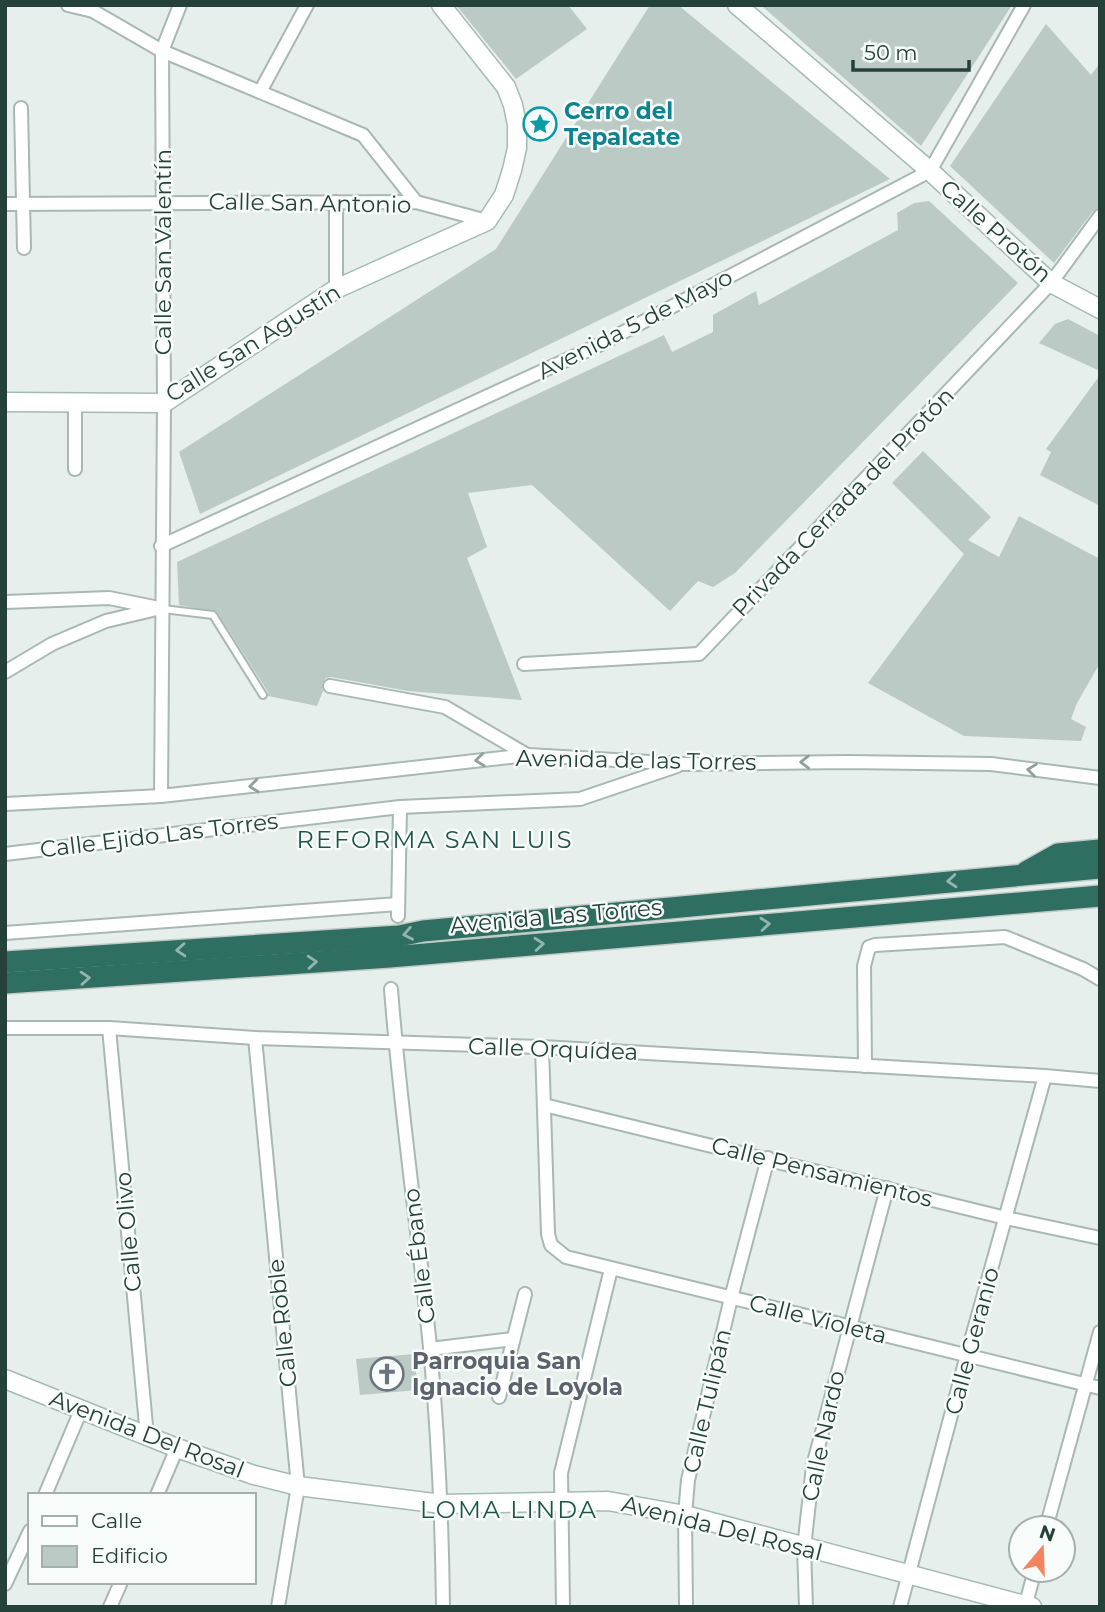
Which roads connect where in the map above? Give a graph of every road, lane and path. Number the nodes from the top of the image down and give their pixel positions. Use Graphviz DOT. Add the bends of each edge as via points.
graph roads {
  1 [pos="68,5"];
  2 [pos="180,5"];
  3 [pos="307,5"];
  4 [pos="441,5"];
  5 [pos="737,5"];
  6 [pos="1024,5"];
  7 [pos="162,51"];
  8 [pos="260,92"];
  9 [pos="21,108"];
  10 [pos="930,171"];
  11 [pos="163,202"];
  12 [pos="335,202"];
  13 [pos="415,202"];
  14 [pos="22,203"];
  15 [pos="5,204"];
  16 [pos="1100,216"];
  17 [pos="487,221"];
  18 [pos="24,248"];
  19 [pos="1051,283"];
  20 [pos="336,289"];
  21 [pos="1100,309"];
  22 [pos="5,402"];
  23 [pos="75,402"];
  24 [pos="164,403"];
  25 [pos="75,469"];
  26 [pos="161,546"];
  27 [pos="5,602"];
  28 [pos="161,608"];
  29 [pos="524,664"];
  30 [pos="5,672"];
  31 [pos="330,686"];
  32 [pos="263,695"];
  33 [pos="528,755"];
  34 [pos="684,764"];
  35 [pos="1100,778"];
  36 [pos="161,796"];
  37 [pos="5,804"];
  38 [pos="400,807"];
  39 [pos="1100,850"];
  40 [pos="5,854"];
  41 [pos="1100,868"];
  42 [pos="1020,875"];
  43 [pos="1100,896"];
  44 [pos="5,933"];
  45 [pos="12,960"];
  46 [pos="1100,979"];
  47 [pos="9,984"];
  48 [pos="391,989"];
  49 [pos="5,1028"];
  50 [pos="109,1028"];
  51 [pos="254,1038"];
  52 [pos="395,1044"];
  53 [pos="542,1047"];
  54 [pos="864,1066"];
  55 [pos="1045,1076"];
  56 [pos="1100,1081"];
  57 [pos="544,1105"];
  58 [pos="768,1158"];
  59 [pos="887,1188"];
  60 [pos="1006,1218"];
  61 [pos="1100,1238"];
  62 [pos="611,1269"];
  63 [pos="525,1294"];
  64 [pos="731,1298"];
  65 [pos="849,1328"];
  66 [pos="1100,1332"];
  67 [pos="513,1339"];
  68 [pos="430,1349"];
  69 [pos="967,1355"];
  70 [pos="5,1379"];
  71 [pos="1085,1384"];
  72 [pos="1100,1388"];
  73 [pos="499,1397"];
  74 [pos="81,1410"];
  75 [pos="147,1436"];
  76 [pos="177,1448"];
  77 [pos="298,1486"];
  78 [pos="46,1493"];
  79 [pos="158,1493"];
  80 [pos="561,1502"];
  81 [pos="442,1504"];
  82 [pos="1050,1514"];
  83 [pos="685,1515"];
  84 [pos="28,1535"];
  85 [pos="804,1548"];
  86 [pos="908,1575"];
  87 [pos="6,1583"];
  88 [pos="120,1584"];
  89 [pos="1032,1584"];
  90 [pos="1027,1606"];
  91 [pos="110,1607"];
  92 [pos="278,1607"];
  93 [pos="443,1607"];
  94 [pos="563,1607"];
  95 [pos="686,1607"];
  96 [pos="806,1607"];
  97 [pos="900,1607"];
  1 -- 7 [label="street" via="93,10"];
  2 -- 7 [label="street, Calle San Valentín"];
  3 -- 8 [label="street"];
  4 -- 17 [label="street" via="506,87 513,105 517,125 513,170"];
  5 -- 10 [label="street, Calle Protón"];
  6 -- 10 [label="street"];
  7 -- 8 [label="street"];
  7 -- 11 [label="street, Calle San Valentín"];
  8 -- 13 [label="street" via="363,135"];
  9 -- 14 [label="street"];
  10 -- 19 [label="street, Calle Protón"];
  10 -- 26 [label="street, Avenida 5 de Mayo" via="599,345"];
  11 -- 12 [label="street, Calle San Antonio"];
  11 -- 14 [label="street, Calle San Antonio"];
  11 -- 24 [label="street, Calle San Valentín"];
  12 -- 13 [label="street, Calle San Antonio"];
  12 -- 20 [label="street"];
  13 -- 17 [label="street, Calle San Antonio"];
  14 -- 15 [label="street, Calle San Antonio"];
  14 -- 18 [label="street"];
  16 -- 19 [label="street, Privada Cerrada del Protón"];
  17 -- 20 [label="street, Calle San Agustín"];
  19 -- 21 [label="street, Calle Protón"];
  19 -- 29 [label="street, Privada Cerrada del Protón" via="699,654"];
  20 -- 24 [label="street, Calle San Agustín"];
  22 -- 23 [label="street, Calle San Agustín"];
  23 -- 24 [label="street, Calle San Agustín"];
  23 -- 25 [label="street"];
  24 -- 26 [label="street, Calle San Valentín"];
  26 -- 28 [label="street, Calle San Valentín"];
  27 -- 28 [label="street" via="109,598"];
  28 -- 30 [label="street" via="106,621 52,644"];
  28 -- 32 [label="lane" via="213,615"];
  28 -- 36 [label="street, Calle San Valentín"];
  31 -- 33 [label="street" via="445,707"];
  33 -- 34 [label="street, Avenida de las Torres"];
  33 -- 36 [label="street, Avenida de las Torres, one-way"];
  35 -- 34 [label="street, Avenida de las Torres, one-way" via="991,764"];
  34 -- 38 [label="street, Calle Ejido Las Torres" via="580,799"];
  36 -- 37 [label="street, Avenida de las Torres"];
  38 -- 40 [label="street, Calle Ejido Las Torres"];
  38 -- 44 [label="street" via="398,910"];
  39 -- 42 [label="highway" via="1058,854"];
  41 -- 42 [label="highway, Avenida Las Torres"];
  42 -- 45 [label="highway, Avenida Las Torres, one-way" via="399,936"];
  47 -- 43 [label="highway, Avenida Las Torres, one-way" via="390,957"];
  46 -- 54 [label="street" via="1005,937 869,947 864,966"];
  48 -- 52 [label="street, Calle Ébano"];
  49 -- 50 [label="street, Calle Orquídea"];
  50 -- 51 [label="street, Calle Orquídea"];
  50 -- 75 [label="street, Calle Olivo"];
  51 -- 52 [label="street, Calle Orquídea"];
  51 -- 77 [label="street, Calle Roble"];
  52 -- 53 [label="street, Calle Orquídea"];
  52 -- 68 [label="street, Calle Ébano"];
  53 -- 54 [label="street, Calle Orquídea"];
  53 -- 57 [label="street"];
  54 -- 55 [label="street, Calle Orquídea"];
  55 -- 56 [label="street, Calle Orquídea"];
  55 -- 60 [label="street, Calle Geranio"];
  57 -- 58 [label="street, Calle Pensamientos"];
  57 -- 62 [label="street, Calle Violeta" via="551,1245 566,1257"];
  58 -- 59 [label="street, Calle Pensamientos"];
  58 -- 64 [label="street, Calle Tulipán"];
  59 -- 60 [label="street, Calle Pensamientos"];
  59 -- 65 [label="street, Calle Nardo"];
  60 -- 61 [label="street, Calle Pensamientos"];
  60 -- 69 [label="street, Calle Geranio"];
  62 -- 64 [label="street, Calle Violeta"];
  62 -- 80 [label="street" via="561,1473"];
  63 -- 67 [label="street"];
  64 -- 65 [label="street, Calle Violeta"];
  64 -- 83 [label="street, Calle Tulipán" via="692,1460"];
  65 -- 69 [label="street, Calle Violeta"];
  65 -- 85 [label="street, Calle Nardo" via="813,1466"];
  66 -- 71 [label="street"];
  67 -- 68 [label="street"];
  67 -- 73 [label="street"];
  68 -- 81 [label="street, Calle Ébano"];
  69 -- 71 [label="street, Calle Violeta"];
  69 -- 86 [label="street, Calle Geranio"];
  70 -- 74 [label="street, Avenida Del Rosal"];
  71 -- 72 [label="street, Calle Violeta"];
  71 -- 82 [label="street"];
  74 -- 75 [label="street, Avenida Del Rosal"];
  74 -- 78 [label="street"];
  75 -- 76 [label="street, Avenida Del Rosal"];
  76 -- 77 [label="street, Avenida Del Rosal"];
  76 -- 79 [label="street"];
  77 -- 81 [label="street, Avenida Del Rosal"];
  77 -- 92 [label="street, Calle Roble"];
  80 -- 81 [label="street, Avenida Del Rosal"];
  80 -- 83 [label="street, Avenida Del Rosal" via="608,1501"];
  80 -- 94 [label="street"];
  81 -- 93 [label="street, Calle Ébano"];
  83 -- 85 [label="street, Avenida Del Rosal"];
  83 -- 95 [label="street, Calle Tulipán"];
  84 -- 87 [label="street"];
  85 -- 86 [label="street, Avenida Del Rosal"];
  85 -- 96 [label="street, Calle Nardo"];
  86 -- 90 [label="street, Avenida Del Rosal"];
  86 -- 97 [label="street, Calle Geranio"];
  88 -- 91 [label="street"];
  89 -- 90 [label="street"];
}
